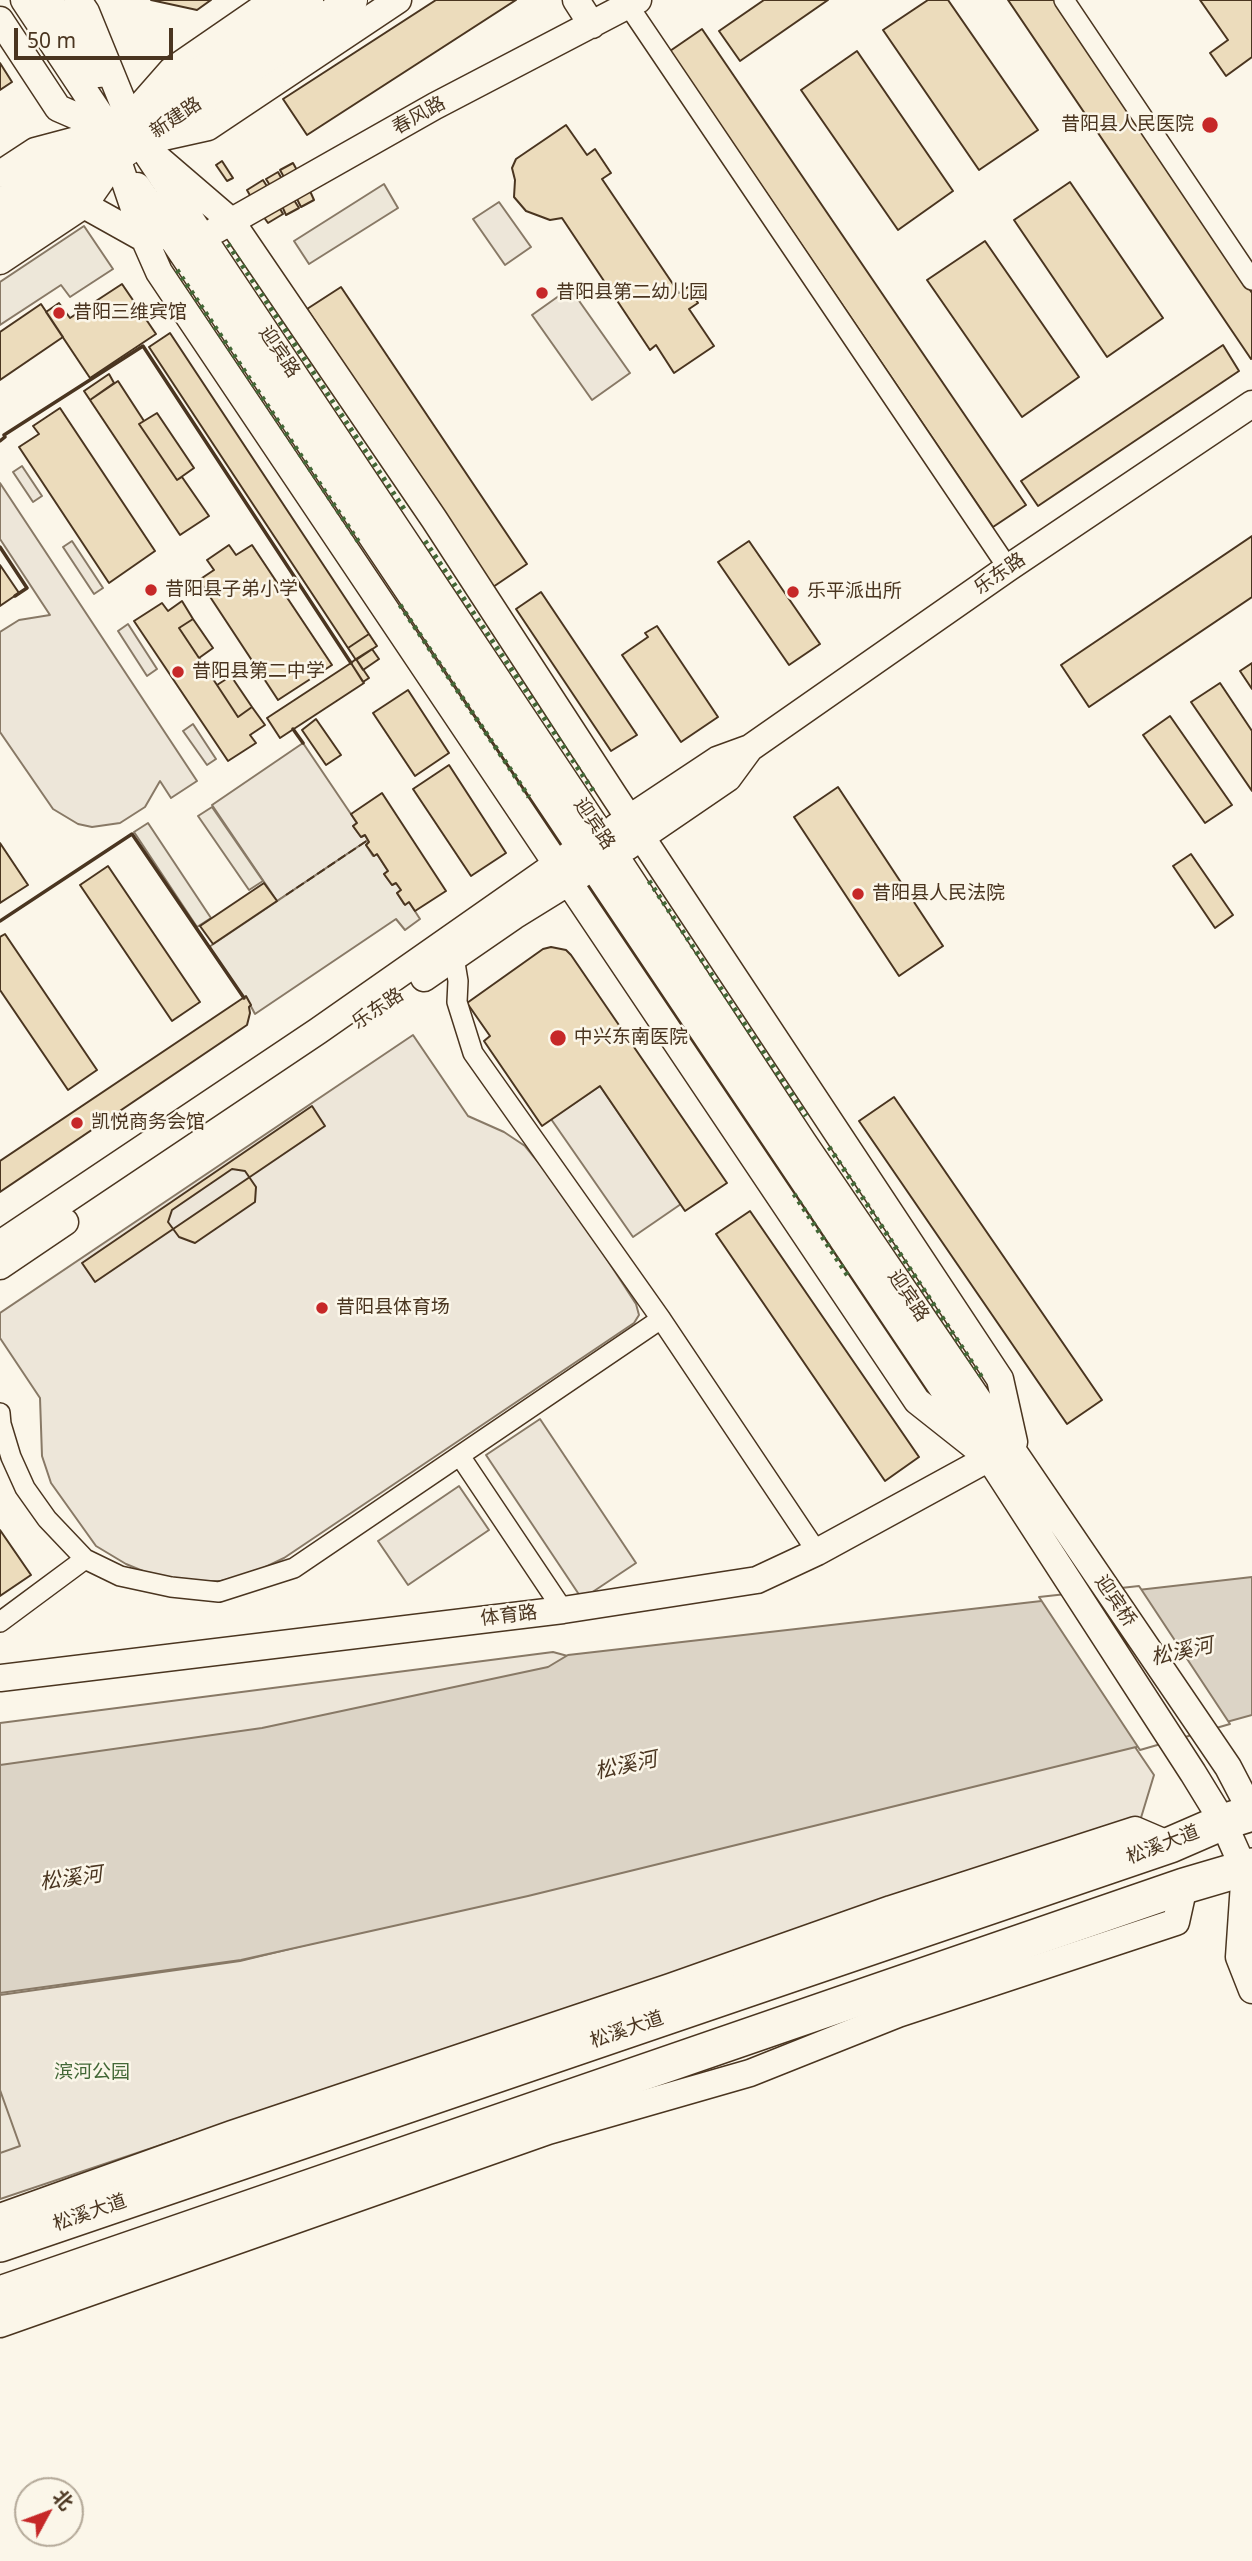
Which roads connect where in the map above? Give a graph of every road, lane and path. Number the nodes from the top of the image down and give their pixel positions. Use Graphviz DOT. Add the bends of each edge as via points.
graph roads {
  1 [pos="24,0"];
  2 [pos="49,0"];
  3 [pos="78,0"];
  4 [pos="274,0"];
  5 [pos="308,0"];
  6 [pos="352,0"];
  7 [pos="398,0"];
  8 [pos="576,0"];
  9 [pos="1064,0"];
  10 [pos="633,3"];
  11 [pos="0,20"];
  12 [pos="593,25"];
  13 [pos="51,41"];
  14 [pos="26,59"];
  15 [pos="124,137"];
  16 [pos="0,174"];
  17 [pos="0,205"];
  18 [pos="83,205"];
  19 [pos="231,221"];
  20 [pos="0,235"];
  21 [pos="202,237"];
  22 [pos="144,238"];
  23 [pos="0,261"];
  24 [pos="188,263"];
  25 [pos="1252,280"];
  26 [pos="1252,404"];
  27 [pos="435,519"];
  28 [pos="391,543"];
  29 [pos="356,563"];
  30 [pos="1008,568"];
  31 [pos="636,829"];
  32 [pos="597,852"];
  33 [pos="562,873"];
  34 [pos="454,957"];
  35 [pos="830,1123"];
  36 [pos="793,1148"];
  37 [pos="761,1171"];
  38 [pos="0,1244"];
  39 [pos="0,1266"];
  40 [pos="661,1320"];
  41 [pos="0,1413"];
  42 [pos="1016,1454"];
  43 [pos="460,1456"];
  44 [pos="989,1458"];
  45 [pos="1049,1505"];
  46 [pos="1022,1511"];
  47 [pos="817,1552"];
  48 [pos="85,1559"];
  49 [pos="564,1610"];
  50 [pos="0,1622"];
  51 [pos="0,1678"];
  52 [pos="1242,1816"];
  53 [pos="1170,1845"];
  54 [pos="1250,1874"];
  55 [pos="1184,1886"];
  56 [pos="1252,1990"];
  57 [pos="0,2217"];
  58 [pos="0,2244"];
  59 [pos="0,2294"];
  60 [pos="0,2324"];
  1 -- 13 [label="main road"];
  2 -- 15 [label="main road"];
  3 -- 15 [label="main road" via="86,12"];
  4 -- 15 [label="main road" via="171,71"];
  5 -- 15 [label="main road, 新建路"];
  6 -- 15 [label="main road, 新建路"];
  7 -- 15 [label="main road" via="208,127"];
  8 -- 12 [label="main road"];
  9 -- 25 [label="street"];
  10 -- 12 [label="main road, 春风路"];
  10 -- 30 [label="street"];
  11 -- 14 [label="main road"];
  12 -- 19 [label="main road, 春风路" via="435,106"];
  13 -- 14 [label="main road"];
  13 -- 15 [label="main road"];
  14 -- 15 [label="main road" via="58,108"];
  15 -- 16 [label="main road" via="35,151"];
  15 -- 17 [label="main road, 新建路"];
  15 -- 18 [label="main road"];
  15 -- 19 [label="main road"];
  15 -- 20 [label="main road, 新建路"];
  15 -- 21 [label="main road, 迎宾路"];
  15 -- 22 [label="main road"];
  15 -- 24 [label="main road, 迎宾路"];
  18 -- 22 [label="main road"];
  18 -- 23 [label="main road"];
  19 -- 21 [label="main road, 春风路"];
  19 -- 27 [label="main road"];
  21 -- 28 [label="main road, 迎宾路"];
  22 -- 24 [label="main road"];
  22 -- 29 [label="main road" via="159,272"];
  24 -- 28 [label="main road, 迎宾路"];
  26 -- 30 [label="main road, 乐东路"];
  27 -- 28 [label="main road"];
  27 -- 31 [label="main road"];
  28 -- 29 [label="main road"];
  28 -- 32 [label="main road, 迎宾路"];
  29 -- 33 [label="main road"];
  30 -- 31 [label="main road, 乐东路" via="750,748 729,778"];
  31 -- 32 [label="main road, 乐东路"];
  31 -- 35 [label="main road"];
  32 -- 33 [label="main road, 乐东路"];
  32 -- 36 [label="main road, 迎宾路"];
  33 -- 34 [label="main road, 乐东路"];
  33 -- 37 [label="main road"];
  33 -- 38 [label="main road, 乐东路"];
  34 -- 39 [label="main road, 乐东路"];
  34 -- 40 [label="street" via="457,1003 473,1053"];
  35 -- 36 [label="main road"];
  35 -- 42 [label="main road" via="1000,1379"];
  36 -- 37 [label="main road"];
  36 -- 42 [label="main road, 迎宾路"];
  36 -- 44 [label="main road, 迎宾路"];
  37 -- 44 [label="main road" via="917,1401"];
  40 -- 43 [label="street"];
  40 -- 47 [label="street"];
  41 -- 48 [label="street" via="10,1457 25,1488"];
  42 -- 45 [label="main road, 迎宾路"];
  43 -- 48 [label="street" via="294,1568 219,1592 120,1576"];
  43 -- 49 [label="street"];
  44 -- 46 [label="main road, 迎宾路"];
  44 -- 47 [label="main road, 体育路"];
  45 -- 52 [label="main road, 迎宾桥" via="1228,1767"];
  46 -- 52 [label="main road, 迎宾桥" via="1194,1773"];
  47 -- 49 [label="main road, 体育路" via="758,1580"];
  48 -- 50 [label="street"];
  49 -- 51 [label="main road, 体育路"];
  52 -- 53 [label="highway, 松溪大道"];
  52 -- 54 [label="main road"];
  53 -- 57 [label="main road" via="1135,1830 891,1909"];
  53 -- 58 [label="highway, 松溪大道"];
  54 -- 55 [label="highway"];
  54 -- 56 [label="main road" via="1239,1956"];
  55 -- 59 [label="highway"];
  55 -- 60 [label="main road" via="1176,1922 898,2014 750,2073 548,2131"];
}
